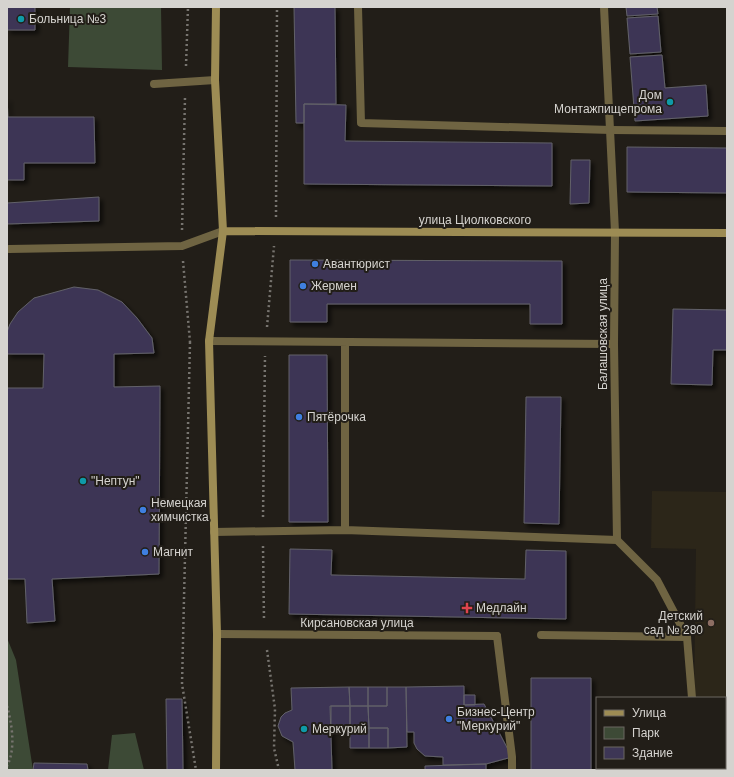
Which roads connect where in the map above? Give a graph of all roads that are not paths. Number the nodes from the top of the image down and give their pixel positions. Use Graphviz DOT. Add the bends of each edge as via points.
graph roads {
  1 [pos="216,7"];
  2 [pos="358,7"];
  3 [pos="604,7"];
  4 [pos="216,80"];
  5 [pos="154,84"];
  6 [pos="611,130"];
  7 [pos="727,131"];
  8 [pos="223,231"];
  9 [pos="615,232"];
  10 [pos="727,233"];
  11 [pos="9,249"];
  12 [pos="209,341"];
  13 [pos="345,342"];
  14 [pos="614,344"];
  15 [pos="345,530"];
  16 [pos="214,532"];
  17 [pos="617,540"];
  18 [pos="217,634"];
  19 [pos="541,635"];
  20 [pos="686,638"];
  21 [pos="692,697"];
  22 [pos="216,770"];
  23 [pos="512,770"];
  1 -- 4 [label="main road"];
  2 -- 6 [label="street" via="361,122"];
  3 -- 6 [label="street, Балашовская улица"];
  4 -- 5 [label="street"];
  4 -- 8 [label="main road"];
  6 -- 7 [label="street"];
  6 -- 9 [label="street, Балашовская улица"];
  8 -- 9 [label="main road, улица Циолковского"];
  8 -- 11 [label="street" via="182,246"];
  8 -- 12 [label="main road"];
  9 -- 10 [label="main road, улица Циолковского"];
  9 -- 14 [label="street, Балашовская улица"];
  12 -- 13 [label="street"];
  12 -- 16 [label="main road"];
  13 -- 14 [label="street"];
  13 -- 15 [label="street"];
  14 -- 17 [label="street, Балашовская улица"];
  15 -- 16 [label="street"];
  15 -- 17 [label="street"];
  16 -- 18 [label="main road"];
  17 -- 20 [label="street" via="657,580"];
  18 -- 22 [label="main road"];
  18 -- 23 [label="street, Кирсановская улица" via="497,636"];
  19 -- 20 [label="street"];
  20 -- 21 [label="street"];
}
